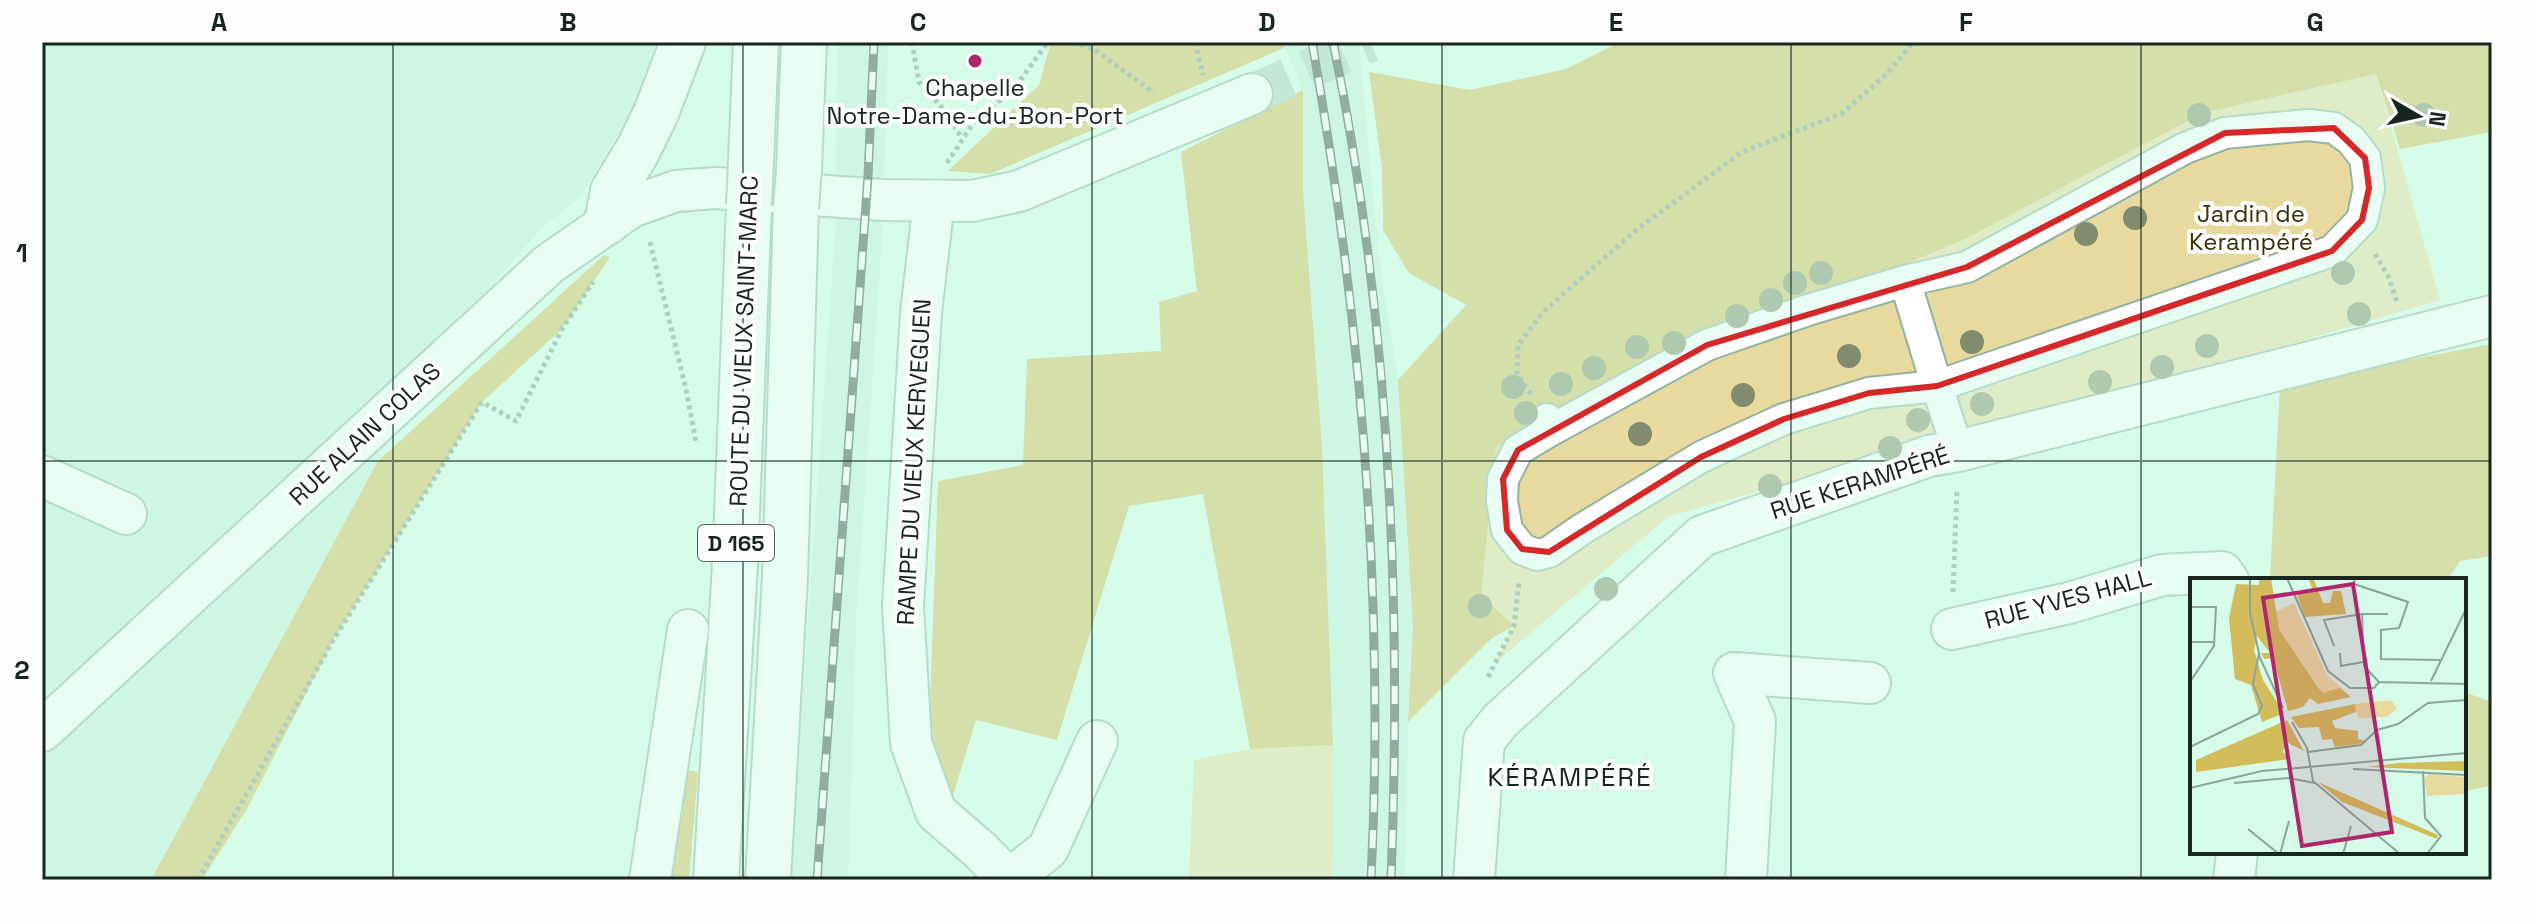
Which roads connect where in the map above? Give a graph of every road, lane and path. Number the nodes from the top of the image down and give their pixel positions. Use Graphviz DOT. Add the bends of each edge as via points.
graph roads {
  1 [pos="683,42"];
  2 [pos="756,42"];
  3 [pos="804,42"];
  4 [pos="912,42"];
  5 [pos="1048,42"];
  6 [pos="1073,42"];
  7 [pos="1913,42"];
  8 [pos="1252,94"];
  9 [pos="1190,119"];
  10 [pos="962,138"];
  11 [pos="732,197"];
  12 [pos="940,200"];
  13 [pos="624,212"];
  14 [pos="2351,230"];
  15 [pos="594,281"];
  16 [pos="1905,281"];
  17 [pos="2492,316"];
  18 [pos="2409,337"];
  19 [pos="1517,374"];
  20 [pos="1937,386"];
  21 [pos="1958,451"];
  22 [pos="697,456"];
  23 [pos="42,476"];
  24 [pos="126,514"];
  25 [pos="1522,549"];
  26 [pos="2226,578"];
  27 [pos="1952,629"];
  28 [pos="688,630"];
  29 [pos="1870,683"];
  30 [pos="42,731"];
  31 [pos="1097,741"];
  32 [pos="1484,741"];
  33 [pos="2237,854"];
  34 [pos="198,880"];
  35 [pos="650,880"];
  36 [pos="716,880"];
  37 [pos="768,880"];
  38 [pos="1009,880"];
  39 [pos="1474,880"];
  40 [pos="1746,880"];
  41 [pos="2234,880"];
  1 -- 13 [label="highway" via="656,113 613,191"];
  2 -- 11 [label="highway, ROUTE DU VIEUX SAINT-MARC / D 165, bridge" via="751,161"];
  3 -- 37 [label="highway, ROUTE DU VIEUX SAINT-MARC / D 165"];
  4 -- 10 [label="path" via="919,82"];
  5 -- 10 [label="path" via="1013,90"];
  6 -- 9 [label="path" via="1094,49"];
  7 -- 19 [label="path" via="1887,74 1841,114 1742,152 1635,231 1543,312 1518,345"];
  8 -- 9 [label="street, RUE ALAIN COLAS"];
  9 -- 12 [label="street, RUE ALAIN COLAS" via="1019,191 972,201"];
  10 -- 12 [label="path" via="947,160"];
  11 -- 12 [label="street, RUE ALAIN COLAS"];
  11 -- 13 [label="street, RUE ALAIN COLAS" via="676,191"];
  11 -- 36 [label="highway, ROUTE DU VIEUX SAINT-MARC / D 165" via="735,565"];
  12 -- 38 [label="street, RAMPE DU VIEUX KERVEGUEN" via="921,313 903,606 911,743 936,812"];
  13 -- 22 [label="path" via="686,389"];
  13 -- 30 [label="street, RUE ALAIN COLAS" via="549,264"];
  14 -- 16 [label="street" via="2362,220 2369,188 2365,158 2351,140 2334,128 2308,125 2225,133 2185,148 1967,267"];
  14 -- 18 [label="path" via="2374,252 2389,278"];
  14 -- 20 [label="street" via="2332,251"];
  15 -- 34 [label="path" via="562,329 516,421 482,402 334,639"];
  16 -- 20 [label="street"];
  16 -- 25 [label="street" via="1707,345 1550,424 1518,450 1503,479 1507,530"];
  17 -- 18 [label="street, RUE KERAMPÉRÉ"];
  18 -- 21 [label="street, RUE KERAMPÉRÉ"];
  20 -- 21 [label="street"];
  20 -- 25 [label="street" via="1869,393 1784,419 1701,457 1549,552 1537,555"];
  21 -- 27 [label="path"];
  21 -- 32 [label="street, RUE KERAMPÉRÉ" via="1929,456 1702,536"];
  23 -- 24 [label="street"];
  25 -- 32 [label="path" via="1514,626 1478,701"];
  26 -- 27 [label="street, RUE YVES HALL" via="2222,572 2162,575"];
  28 -- 35 [label="street"];
  29 -- 40 [label="street" via="1734,673 1755,721"];
  31 -- 38 [label="street, RAMPE DU VIEUX KERVEGUEN" via="1048,849"];
  32 -- 39 [label="street"];
  33 -- 41 [label="street"];
}
